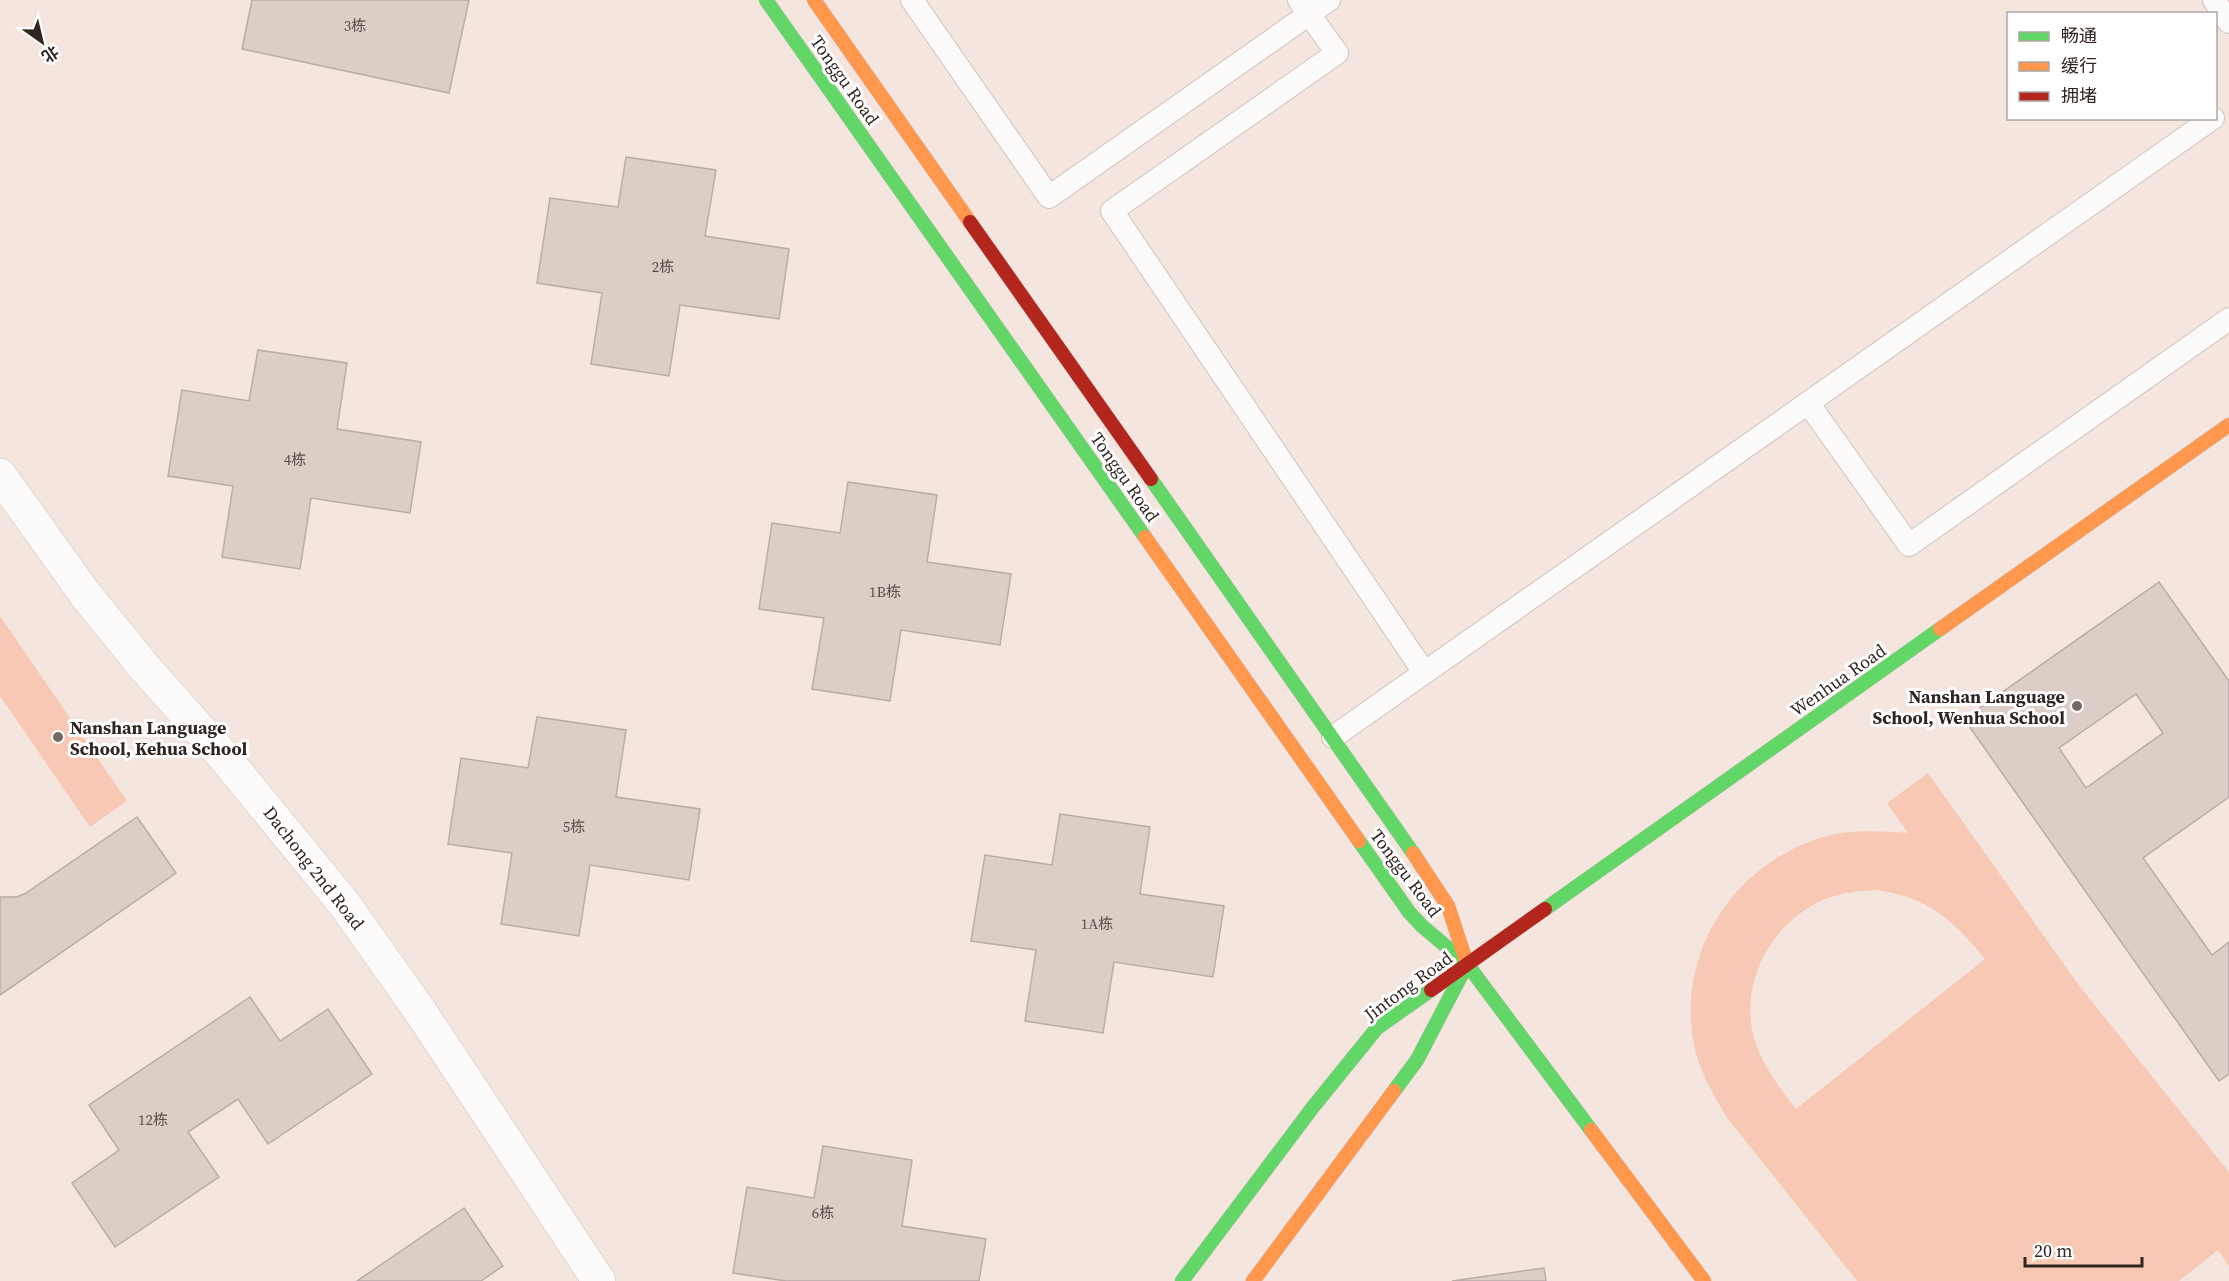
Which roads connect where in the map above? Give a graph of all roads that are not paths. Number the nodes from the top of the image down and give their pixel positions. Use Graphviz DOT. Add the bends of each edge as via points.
graph roads {
  1 [pos="766,0"];
  2 [pos="814,0"];
  3 [pos="912,0"];
  4 [pos="1329,0"];
  5 [pos="2214,0"];
  6 [pos="1304,7"];
  7 [pos="2229,22"];
  8 [pos="2211,120"];
  9 [pos="2229,319"];
  10 [pos="1808,403"];
  11 [pos="2229,425"];
  12 [pos="0,475"];
  13 [pos="1424,672"];
  14 [pos="1333,737"];
  15 [pos="1467,964"];
  16 [pos="599,1281"];
  17 [pos="1182,1281"];
  18 [pos="1253,1281"];
  19 [pos="1704,1281"];
  1 -- 15 [label="main road, Tonggu Road" via="1409,912"];
  2 -- 14 [label="main road, Tonggu Road"];
  3 -- 6 [label="lane" via="1049,197"];
  4 -- 6 [label="lane"];
  5 -- 7 [label="lane"];
  6 -- 13 [label="lane" via="1337,53 1112,211"];
  8 -- 10 [label="lane"];
  9 -- 10 [label="lane" via="1909,545"];
  10 -- 13 [label="lane"];
  11 -- 15 [label="main road, Wenhua Road"];
  12 -- 16 [label="street, Dachong 2nd Road" via="85,594 345,905"];
  13 -- 14 [label="lane"];
  14 -- 15 [label="main road, Tonggu Road" via="1438,888"];
  15 -- 17 [label="main road, Jintong Road" via="1377,1028"];
  15 -- 18 [label="main road, Jintong Road" via="1417,1060"];
  15 -- 19 [label="main road, Tonggu Road"];
}
